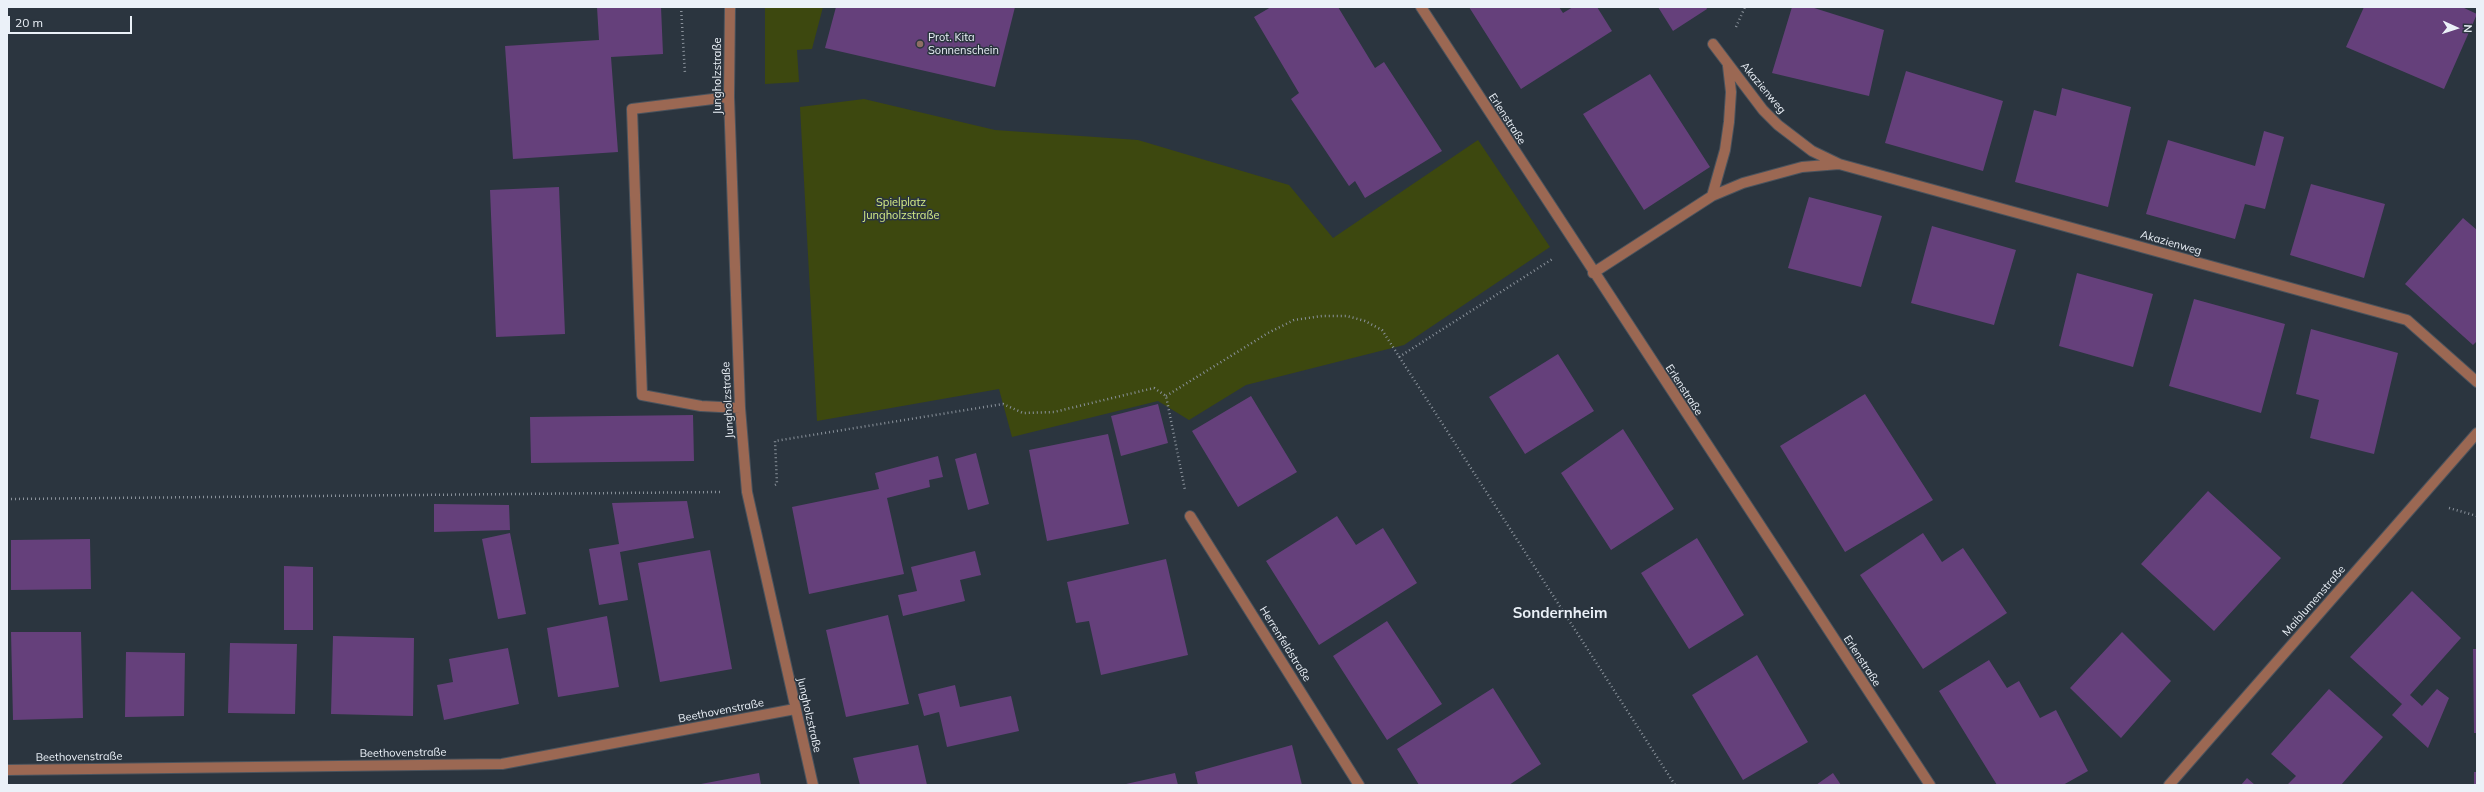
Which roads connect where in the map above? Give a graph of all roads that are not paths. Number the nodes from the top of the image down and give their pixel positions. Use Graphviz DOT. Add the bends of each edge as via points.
graph roads {
  1 [pos="730,7"];
  2 [pos="1420,7"];
  3 [pos="1713,44"];
  4 [pos="1728,66"];
  5 [pos="729,97"];
  6 [pos="1839,164"];
  7 [pos="1712,196"];
  8 [pos="1593,273"];
  9 [pos="2477,382"];
  10 [pos="740,408"];
  11 [pos="2477,433"];
  12 [pos="1190,516"];
  13 [pos="795,709"];
  14 [pos="7,770"];
  15 [pos="813,785"];
  16 [pos="1359,785"];
  17 [pos="1930,785"];
  18 [pos="2169,785"];
  1 -- 5 [label="street, Jungholzstraße"];
  2 -- 8 [label="street, Erlenstraße"];
  3 -- 4 [label="street, Akazienweg"];
  4 -- 6 [label="street, Akazienweg" via="1778,125 1812,151"];
  4 -- 7 [label="street, Akazienweg" via="1731,92 1729,122 1725,150"];
  5 -- 10 [label="street, Jungholzstraße"];
  5 -- 10 [label="street" via="632,108 642,395 701,406"];
  6 -- 7 [label="street, Akazienweg" via="1802,167 1772,174"];
  6 -- 9 [label="street, Akazienweg" via="2407,320"];
  7 -- 8 [label="street, Akazienweg"];
  8 -- 17 [label="street, Erlenstraße"];
  10 -- 13 [label="street, Jungholzstraße" via="747,492"];
  11 -- 18 [label="street, Maiblumenstraße"];
  12 -- 16 [label="street, Herrenfeldstraße"];
  13 -- 14 [label="street, Beethovenstraße" via="502,764"];
  13 -- 15 [label="street, Jungholzstraße"];
}
